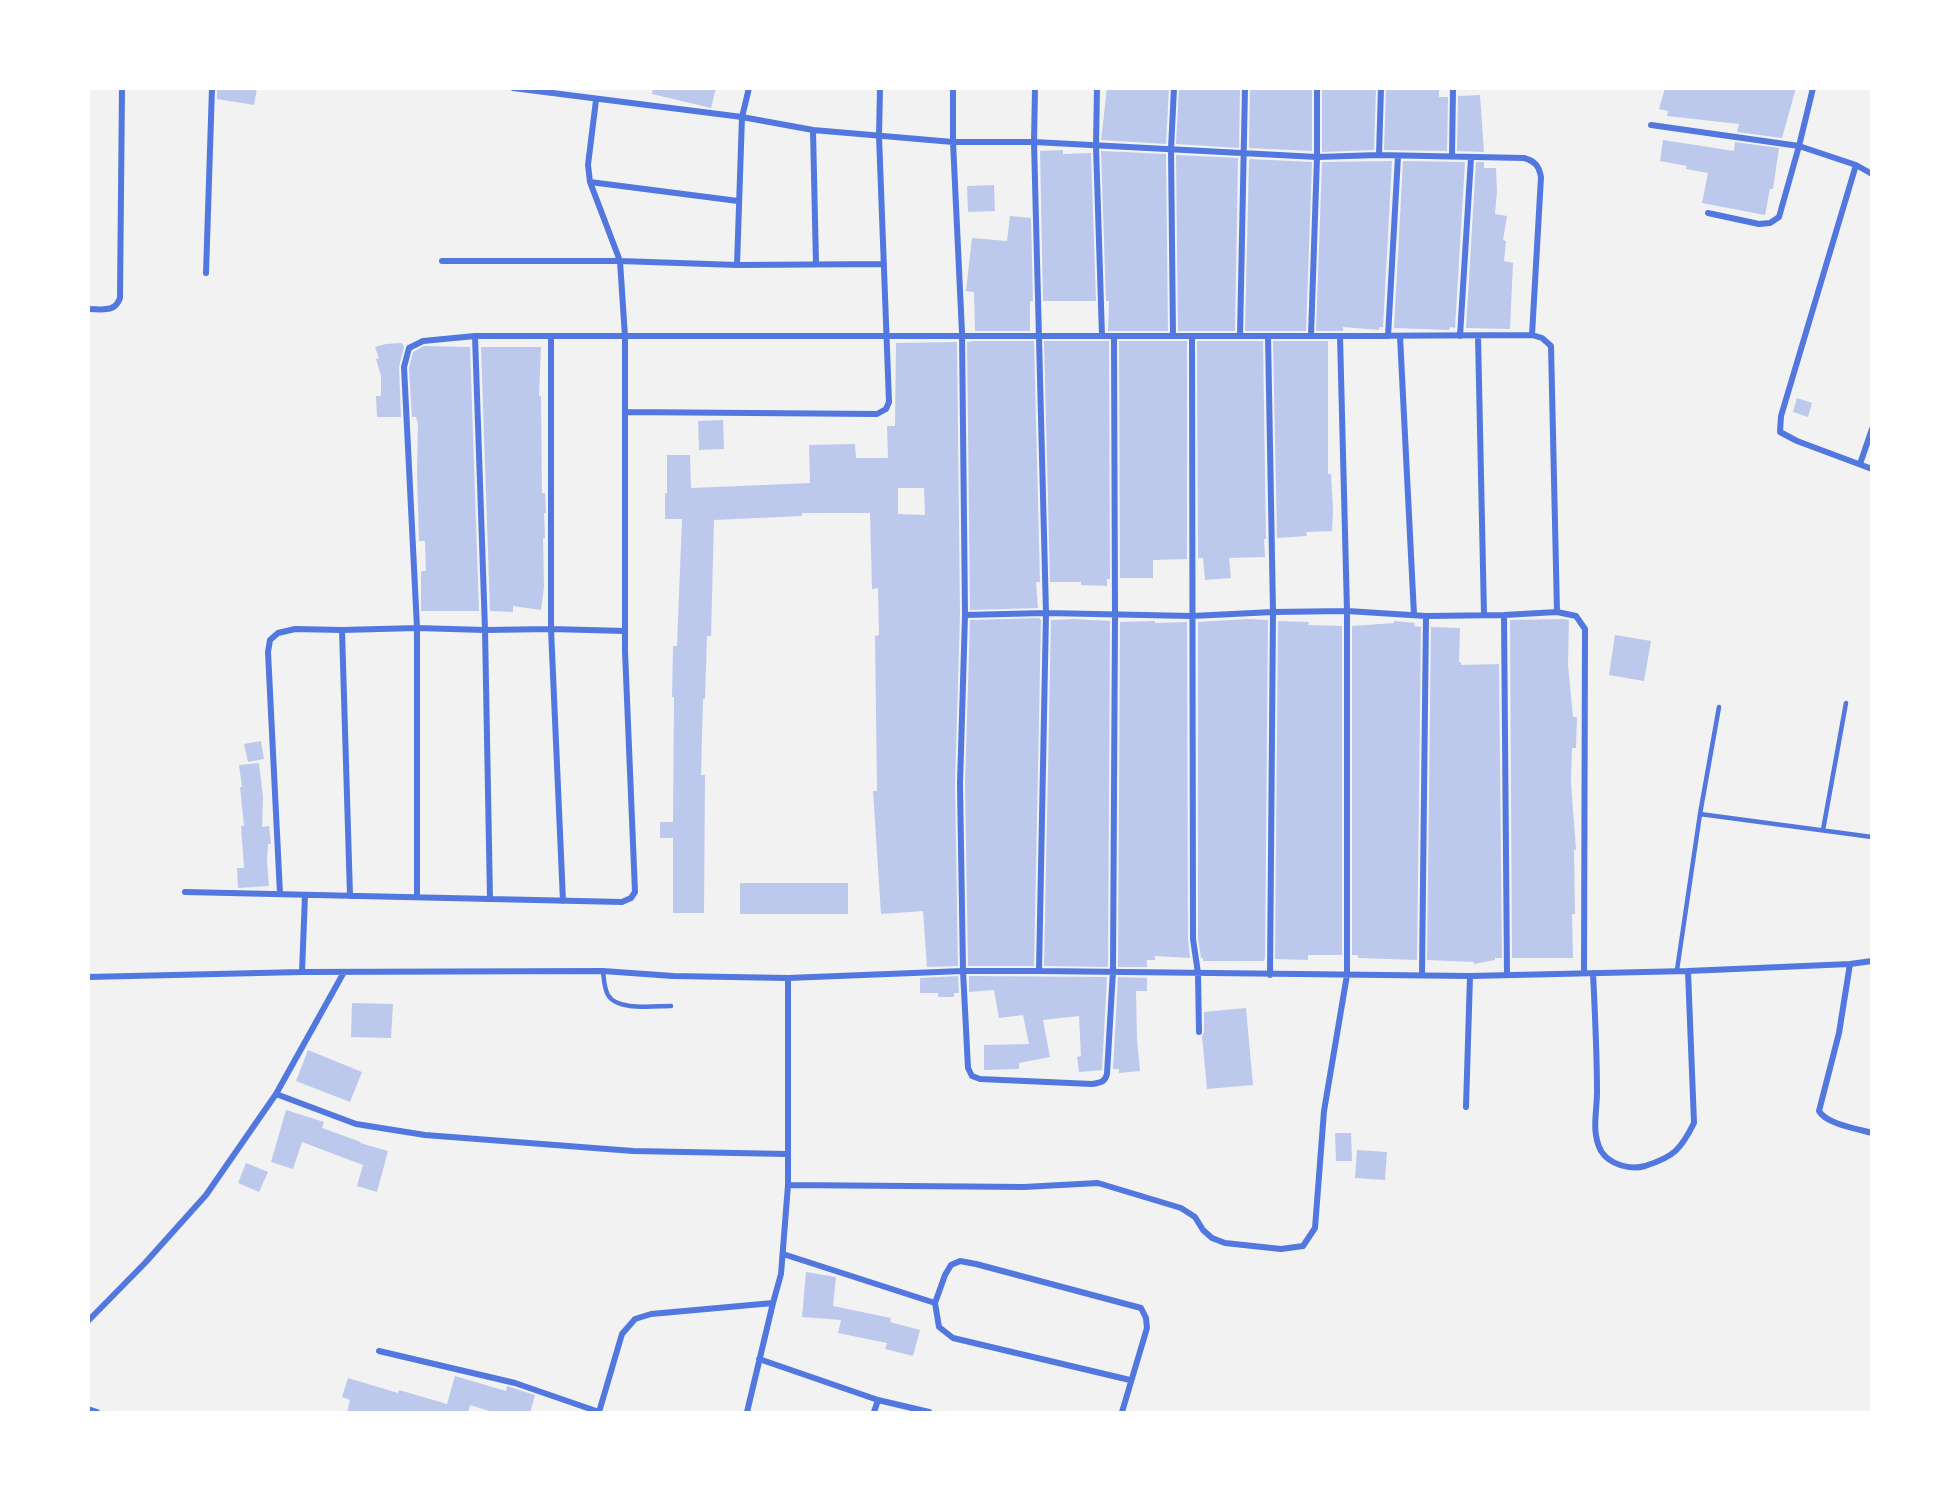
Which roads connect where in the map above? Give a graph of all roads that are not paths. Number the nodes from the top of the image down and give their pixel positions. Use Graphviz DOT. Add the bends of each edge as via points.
graph roads {
  1 [pos="122,88"];
  2 [pos="212,88"];
  3 [pos="513,88"];
  4 [pos="749,88"];
  5 [pos="880,88"];
  6 [pos="953,88"];
  7 [pos="1035,88"];
  8 [pos="1097,88"];
  9 [pos="1174,88"];
  10 [pos="1245,88"];
  11 [pos="1317,88"];
  12 [pos="1381,88"];
  13 [pos="1453,88"];
  14 [pos="1814,88"];
  15 [pos="596,100"];
  16 [pos="742,117"];
  17 [pos="1651,125"];
  18 [pos="813,130"];
  19 [pos="879,136"];
  20 [pos="953,142"];
  21 [pos="1034,142"];
  22 [pos="1096,146"];
  23 [pos="1799,146"];
  24 [pos="1171,148"];
  25 [pos="1244,153"];
  26 [pos="1379,155"];
  27 [pos="1398,156"];
  28 [pos="1452,156"];
  29 [pos="1317,157"];
  30 [pos="1471,158"];
  31 [pos="1856,165"];
  32 [pos="1872,174"];
  33 [pos="590,182"];
  34 [pos="738,201"];
  35 [pos="1708,213"];
  36 [pos="442,261"];
  37 [pos="620,261"];
  38 [pos="816,264"];
  39 [pos="885,264"];
  40 [pos="737,265"];
  41 [pos="206,273"];
  42 [pos="88,309"];
  43 [pos="1532,334"];
  44 [pos="475,336"];
  45 [pos="551,336"];
  46 [pos="962,336"];
  47 [pos="1102,336"];
  48 [pos="1114,336"];
  49 [pos="1173,336"];
  50 [pos="1192,336"];
  51 [pos="1240,336"];
  52 [pos="1268,336"];
  53 [pos="1311,336"];
  54 [pos="1340,336"];
  55 [pos="1388,336"];
  56 [pos="1400,336"];
  57 [pos="1460,336"];
  58 [pos="1478,336"];
  59 [pos="625,337"];
  60 [pos="888,337"];
  61 [pos="1040,337"];
  62 [pos="625,412"];
  63 [pos="1872,429"];
  64 [pos="1860,464"];
  65 [pos="1872,469"];
  66 [pos="1347,611"];
  67 [pos="1273,612"];
  68 [pos="1557,612"];
  69 [pos="1046,613"];
  70 [pos="964,615"];
  71 [pos="1414,615"];
  72 [pos="1484,615"];
  73 [pos="1504,615"];
  74 [pos="1115,616"];
  75 [pos="1192,616"];
  76 [pos="1426,616"];
  77 [pos="417,628"];
  78 [pos="551,628"];
  79 [pos="342,630"];
  80 [pos="485,630"];
  81 [pos="626,631"];
  82 [pos="1846,703"];
  83 [pos="1719,707"];
  84 [pos="1700,814"];
  85 [pos="1823,830"];
  86 [pos="1872,837"];
  87 [pos="185,892"];
  88 [pos="280,894"];
  89 [pos="305,895"];
  90 [pos="350,896"];
  91 [pos="417,897"];
  92 [pos="490,899"];
  93 [pos="563,901"];
  94 [pos="1872,961"];
  95 [pos="1850,964"];
  96 [pos="1677,970"];
  97 [pos="1688,970"];
  98 [pos="603,971"];
  99 [pos="963,971"];
  100 [pos="1039,971"];
  101 [pos="1113,971"];
  102 [pos="302,972"];
  103 [pos="344,972"];
  104 [pos="1197,973"];
  105 [pos="1584,973"];
  106 [pos="1593,973"];
  107 [pos="1270,975"];
  108 [pos="1347,975"];
  109 [pos="1422,975"];
  110 [pos="1507,975"];
  111 [pos="1470,976"];
  112 [pos="88,977"];
  113 [pos="788,978"];
  114 [pos="671,1006"];
  115 [pos="1199,1032"];
  116 [pos="276,1094"];
  117 [pos="1466,1107"];
  118 [pos="1872,1133"];
  119 [pos="787,1154"];
  120 [pos="788,1185"];
  121 [pos="783,1254"];
  122 [pos="773,1303"];
  123 [pos="935,1303"];
  124 [pos="88,1322"];
  125 [pos="379,1351"];
  126 [pos="759,1359"];
  127 [pos="1130,1380"];
  128 [pos="878,1400"];
  129 [pos="88,1409"];
  130 [pos="599,1412"];
  131 [pos="98,1413"];
  132 [pos="747,1413"];
  133 [pos="874,1413"];
  134 [pos="929,1413"];
  135 [pos="1122,1413"];
  1 -- 42 [label="street" via="120,298 113,309"];
  2 -- 41 [label="street"];
  3 -- 15 [label="street"];
  4 -- 16 [label="street"];
  5 -- 19 [label="street"];
  6 -- 20 [label="street"];
  7 -- 21 [label="street"];
  8 -- 22 [label="street"];
  9 -- 24 [label="street"];
  10 -- 25 [label="street"];
  11 -- 29 [label="street"];
  12 -- 26 [label="street"];
  13 -- 28 [label="street"];
  14 -- 23 [label="street"];
  15 -- 16 [label="street"];
  15 -- 33 [label="street" via="588,165"];
  16 -- 18 [label="street"];
  16 -- 34 [label="street"];
  17 -- 23 [label="street"];
  18 -- 19 [label="street"];
  18 -- 38 [label="street"];
  19 -- 20 [label="street"];
  19 -- 39 [label="street"];
  20 -- 21 [label="street"];
  20 -- 46 [label="street"];
  21 -- 22 [label="street"];
  21 -- 61 [label="street"];
  22 -- 24 [label="street"];
  22 -- 47 [label="street"];
  23 -- 31 [label="street"];
  23 -- 35 [label="street" via="1779,217 1760,224"];
  24 -- 25 [label="street"];
  24 -- 49 [label="street"];
  25 -- 29 [label="street"];
  25 -- 51 [label="street"];
  26 -- 27 [label="street"];
  26 -- 29 [label="street"];
  27 -- 28 [label="street"];
  27 -- 55 [label="street"];
  28 -- 30 [label="street"];
  29 -- 53 [label="street"];
  30 -- 43 [label="street" via="1524,158 1533,160 1539,169"];
  30 -- 57 [label="street"];
  31 -- 32 [label="street"];
  31 -- 64 [label="street" via="1780,416 1780,432"];
  33 -- 34 [label="street"];
  33 -- 37 [label="street"];
  34 -- 40 [label="street"];
  36 -- 37 [label="street"];
  37 -- 40 [label="street"];
  37 -- 59 [label="street"];
  38 -- 39 [label="street"];
  38 -- 40 [label="street"];
  39 -- 60 [label="street"];
  43 -- 58 [label="street"];
  43 -- 68 [label="street" via="1551,346"];
  44 -- 45 [label="street"];
  44 -- 77 [label="street" via="423,341 409,348 404,367"];
  44 -- 80 [label="street"];
  45 -- 59 [label="street"];
  45 -- 78 [label="street"];
  46 -- 60 [label="street"];
  46 -- 61 [label="street"];
  46 -- 70 [label="street"];
  47 -- 48 [label="street"];
  47 -- 61 [label="street"];
  48 -- 49 [label="street"];
  48 -- 74 [label="street"];
  49 -- 50 [label="street"];
  50 -- 51 [label="street"];
  50 -- 75 [label="street"];
  51 -- 52 [label="street"];
  52 -- 53 [label="street"];
  52 -- 67 [label="street"];
  53 -- 54 [label="street"];
  54 -- 55 [label="street"];
  54 -- 66 [label="street"];
  55 -- 56 [label="street"];
  56 -- 57 [label="street"];
  56 -- 71 [label="street"];
  57 -- 58 [label="street"];
  58 -- 72 [label="street"];
  59 -- 60 [label="street"];
  59 -- 62 [label="street"];
  60 -- 62 [label="street" via="889,402 877,414"];
  61 -- 69 [label="street"];
  62 -- 81 [label="street"];
  63 -- 64 [label="street"];
  64 -- 65 [label="street"];
  66 -- 67 [label="street"];
  66 -- 71 [label="street"];
  66 -- 108 [label="street"];
  67 -- 75 [label="street"];
  67 -- 107 [label="street"];
  68 -- 73 [label="street"];
  68 -- 105 [label="street" via="1576,616 1585,629"];
  69 -- 70 [label="street"];
  69 -- 74 [label="street"];
  69 -- 100 [label="street"];
  70 -- 99 [label="street" via="960,784"];
  71 -- 76 [label="street"];
  72 -- 73 [label="street"];
  72 -- 76 [label="street"];
  73 -- 110 [label="street"];
  74 -- 75 [label="street"];
  74 -- 101 [label="street"];
  75 -- 104 [label="street"];
  76 -- 109 [label="street"];
  77 -- 79 [label="street"];
  77 -- 80 [label="street"];
  77 -- 91 [label="street"];
  78 -- 80 [label="street"];
  78 -- 81 [label="street"];
  78 -- 93 [label="street"];
  79 -- 88 [label="street" via="295,629 278,633 270,640"];
  79 -- 90 [label="street"];
  80 -- 92 [label="street"];
  81 -- 93 [label="street" via="635,892 622,902"];
  82 -- 85 [label="lane"];
  83 -- 84 [label="lane"];
  84 -- 85 [label="lane"];
  84 -- 96 [label="lane"];
  85 -- 86 [label="lane"];
  87 -- 88 [label="street"];
  88 -- 89 [label="street"];
  89 -- 90 [label="street"];
  89 -- 102 [label="street"];
  90 -- 91 [label="street"];
  91 -- 92 [label="street"];
  92 -- 93 [label="street"];
  94 -- 95 [label="street"];
  95 -- 97 [label="street"];
  95 -- 118 [label="street" via="1839,1033 1819,1111 1822,1117"];
  96 -- 97 [label="street"];
  96 -- 106 [label="street"];
  97 -- 106 [label="street" via="1694,1122 1684,1144 1663,1161 1641,1167 1616,1165 1602,1151 1594,1128 1597,1094"];
  98 -- 103 [label="street"];
  98 -- 113 [label="street"];
  98 -- 114 [label="lane" via="606,993 620,1005"];
  99 -- 100 [label="street"];
  99 -- 101 [label="street" via="968,1068 972,1076 1092,1084 1102,1082 1107,1074"];
  99 -- 113 [label="street"];
  100 -- 101 [label="street"];
  101 -- 104 [label="street"];
  102 -- 103 [label="street"];
  102 -- 112 [label="street"];
  103 -- 116 [label="street"];
  104 -- 107 [label="street"];
  104 -- 115 [label="street"];
  105 -- 106 [label="street"];
  105 -- 110 [label="street"];
  107 -- 108 [label="street"];
  108 -- 109 [label="street"];
  108 -- 120 [label="street" via="1324,1111 1315,1228 1303,1246 1281,1250 1225,1243 1212,1238 1195,1217 1181,1208 1098,1183 1024,1187"];
  109 -- 111 [label="street"];
  110 -- 111 [label="street"];
  111 -- 117 [label="street"];
  113 -- 119 [label="street"];
  116 -- 119 [label="street" via="356,1124 425,1135 633,1151"];
  116 -- 124 [label="street" via="206,1195"];
  119 -- 120 [label="street"];
  120 -- 121 [label="street"];
  121 -- 122 [label="street"];
  121 -- 123 [label="street"];
  122 -- 126 [label="street"];
  122 -- 130 [label="street" via="651,1314 635,1319 622,1334"];
  123 -- 127 [label="street" via="939,1327 953,1338"];
  123 -- 127 [label="street" via="951,1264 960,1261 1141,1308 1147,1328"];
  125 -- 130 [label="street" via="515,1383"];
  126 -- 128 [label="street"];
  126 -- 132 [label="street"];
  127 -- 135 [label="street"];
  128 -- 133 [label="street"];
  128 -- 134 [label="street"];
  129 -- 131 [label="street"];
}
